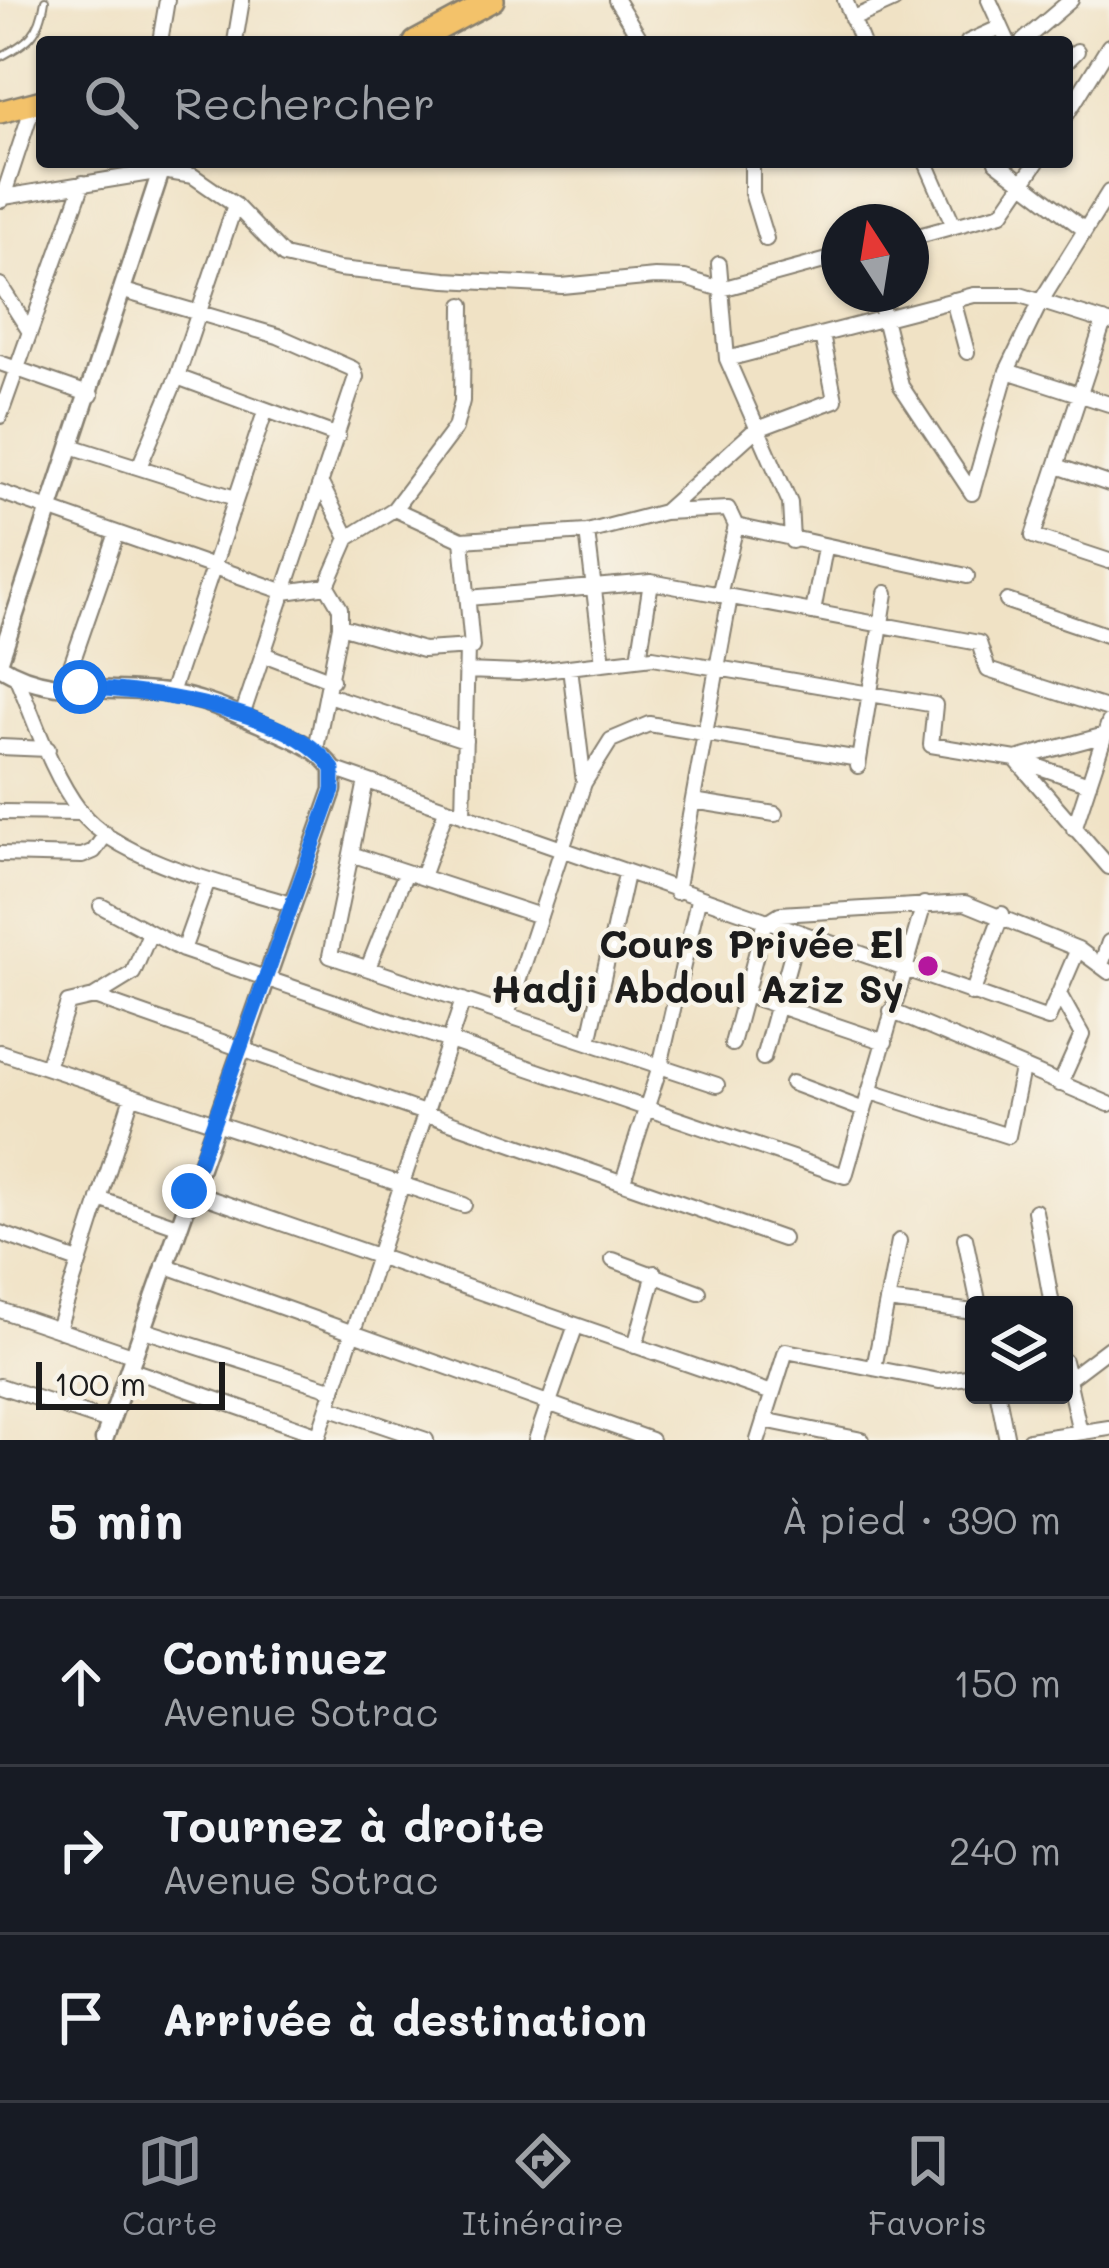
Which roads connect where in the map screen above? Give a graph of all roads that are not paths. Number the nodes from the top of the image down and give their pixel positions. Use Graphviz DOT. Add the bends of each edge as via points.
graph roads {
  1 [pos="45,0"];
  2 [pos="167,0"];
  3 [pos="242,0"];
  4 [pos="493,0"];
  5 [pos="616,0"];
  6 [pos="845,0"];
  7 [pos="894,0"];
  8 [pos="989,0"];
  9 [pos="1071,0"];
  10 [pos="852,19"];
  11 [pos="1005,34"];
  12 [pos="161,36"];
  13 [pos="237,36"];
  14 [pos="426,36"];
  15 [pos="638,36"];
  16 [pos="859,36"];
  17 [pos="1029,36"];
  18 [pos="1109,46"];
  19 [pos="0,57"];
  20 [pos="1103,71"];
  21 [pos="36,103"];
  22 [pos="1073,107"];
  23 [pos="36,108"];
  24 [pos="0,112"];
  25 [pos="154,168"];
  26 [pos="162,168"];
  27 [pos="169,168"];
  28 [pos="752,168"];
  29 [pos="929,168"];
  30 [pos="1004,168"];
  31 [pos="1033,168"];
  32 [pos="1024,182"];
  33 [pos="83,183"];
  34 [pos="1109,191"];
  35 [pos="2,201"];
  36 [pos="235,205"];
  37 [pos="954,226"];
  38 [pos="1085,230"];
  39 [pos="929,233"];
  40 [pos="766,239"];
  41 [pos="821,262"];
  42 [pos="719,264"];
  43 [pos="0,285"];
  44 [pos="721,290"];
  45 [pos="124,291"];
  46 [pos="953,300"];
  47 [pos="1041,301"];
  48 [pos="463,304"];
  49 [pos="199,311"];
  50 [pos="882,312"];
  51 [pos="884,318"];
  52 [pos="1107,322"];
  53 [pos="30,332"];
  54 [pos="822,334"];
  55 [pos="967,352"];
  56 [pos="727,358"];
  57 [pos="0,364"];
  58 [pos="18,370"];
  59 [pos="1006,371"];
  60 [pos="177,377"];
  61 [pos="91,395"];
  62 [pos="1081,395"];
  63 [pos="1109,404"];
  64 [pos="265,412"];
  65 [pos="0,416"];
  66 [pos="755,430"];
  67 [pos="338,436"];
  68 [pos="71,446"];
  69 [pos="1057,466"];
  70 [pos="139,467"];
  71 [pos="321,484"];
  72 [pos="1109,484"];
  73 [pos="0,492"];
  74 [pos="235,498"];
  75 [pos="394,509"];
  76 [pos="50,510"];
  77 [pos="664,512"];
  78 [pos="736,526"];
  79 [pos="587,532"];
  80 [pos="116,533"];
  81 [pos="348,538"];
  82 [pos="462,540"];
  83 [pos="792,541"];
  84 [pos="825,548"];
  85 [pos="1109,561"];
  86 [pos="213,567"];
  87 [pos="967,576"];
  88 [pos="651,582"];
  89 [pos="327,586"];
  90 [pos="595,586"];
  91 [pos="285,592"];
  92 [pos="886,593"];
  93 [pos="724,596"];
  94 [pos="468,598"];
  95 [pos="1007,601"];
  96 [pos="8,606"];
  97 [pos="813,612"];
  98 [pos="881,623"];
  99 [pos="340,626"];
  100 [pos="1109,636"];
  101 [pos="467,647"];
  102 [pos="263,654"];
  103 [pos="639,658"];
  104 [pos="0,663"];
  105 [pos="603,663"];
  106 [pos="570,667"];
  107 [pos="717,668"];
  108 [pos="466,671"];
  109 [pos="16,676"];
  110 [pos="64,686"];
  111 [pos="330,688"];
  112 [pos="171,693"];
  113 [pos="871,694"];
  114 [pos="1109,709"];
  115 [pos="242,716"];
  116 [pos="1107,729"];
  117 [pos="706,733"];
  118 [pos="464,740"];
  119 [pos="0,747"];
  120 [pos="48,748"];
  121 [pos="316,749"];
  122 [pos="1016,759"];
  123 [pos="333,769"];
  124 [pos="366,781"];
  125 [pos="584,783"];
  126 [pos="1089,784"];
  127 [pos="693,801"];
  128 [pos="446,810"];
  129 [pos="0,812"];
  130 [pos="80,812"];
  131 [pos="775,814"];
  132 [pos="463,815"];
  133 [pos="1074,830"];
  134 [pos="106,834"];
  135 [pos="561,851"];
  136 [pos="0,854"];
  137 [pos="351,854"];
  138 [pos="1109,867"];
  139 [pos="406,872"];
  140 [pos="626,874"];
  141 [pos="422,878"];
  142 [pos="208,880"];
  143 [pos="676,892"];
  144 [pos="698,900"];
  145 [pos="291,904"];
  146 [pos="924,904"];
  147 [pos="101,906"];
  148 [pos="1001,914"];
  149 [pos="540,916"];
  150 [pos="764,923"];
  151 [pos="151,933"];
  152 [pos="797,935"];
  153 [pos="1109,942"];
  154 [pos="1078,949"];
  155 [pos="183,950"];
  156 [pos="368,968"];
  157 [pos="1105,969"];
  158 [pos="903,971"];
  159 [pos="263,978"];
  160 [pos="743,994"];
  161 [pos="972,994"];
  162 [pos="1059,994"];
  163 [pos="94,997"];
  164 [pos="463,1000"];
  165 [pos="775,1005"];
  166 [pos="891,1011"];
  167 [pos="507,1015"];
  168 [pos="449,1042"];
  169 [pos="589,1042"];
  170 [pos="885,1042"];
  171 [pos="732,1044"];
  172 [pos="0,1052"];
  173 [pos="237,1052"];
  174 [pos="763,1058"];
  175 [pos="660,1066"];
  176 [pos="47,1067"];
  177 [pos="1022,1069"];
  178 [pos="792,1082"];
  179 [pos="1060,1084"];
  180 [pos="717,1085"];
  181 [pos="871,1092"];
  182 [pos="132,1096"];
  183 [pos="1109,1104"];
  184 [pos="864,1110"];
  185 [pos="645,1112"];
  186 [pos="425,1114"];
  187 [pos="212,1123"];
  188 [pos="622,1181"];
  189 [pos="401,1186"];
  190 [pos="189,1191"];
  191 [pos="99,1199"];
  192 [pos="464,1205"];
  193 [pos="1035,1211"];
  194 [pos="177,1226"];
  195 [pos="0,1233"];
  196 [pos="965,1238"];
  197 [pos="783,1239"];
  198 [pos="899,1241"];
  199 [pos="378,1257"];
  200 [pos="613,1260"];
  201 [pos="78,1261"];
  202 [pos="164,1265"];
  203 [pos="655,1273"];
  204 [pos="699,1292"];
  205 [pos="974,1296"];
  206 [pos="1050,1296"];
  207 [pos="887,1301"];
  208 [pos="965,1307"];
  209 [pos="0,1310"];
  210 [pos="576,1325"];
  211 [pos="58,1328"];
  212 [pos="144,1330"];
  213 [pos="352,1333"];
  214 [pos="634,1346"];
  215 [pos="1109,1348"];
  216 [pos="132,1362"];
  217 [pos="874,1368"];
  218 [pos="1073,1375"];
  219 [pos="965,1377"];
  220 [pos="0,1386"];
  221 [pos="334,1390"];
  222 [pos="772,1394"];
  223 [pos="1073,1401"];
  224 [pos="548,1403"];
  225 [pos="1000,1404"];
  226 [pos="328,1407"];
  227 [pos="764,1420"];
  228 [pos="1108,1430"];
  229 [pos="106,1431"];
  230 [pos="1080,1432"];
  231 [pos="398,1436"];
  232 [pos="318,1437"];
  233 [pos="426,1440"];
  234 [pos="536,1440"];
  235 [pos="651,1440"];
  236 [pos="758,1440"];
  237 [pos="862,1440"];
  238 [pos="1007,1440"];
  239 [pos="1032,1440"];
  1 -- 19 [label="lane" via="30,42"];
  2 -- 12 [label="street"];
  3 -- 13 [label="street"];
  4 -- 14 [label="main road"];
  5 -- 15 [label="street"];
  6 -- 10 [label="street"];
  7 -- 10 [label="street"];
  8 -- 11 [label="street"];
  9 -- 17 [label="street"];
  10 -- 16 [label="street"];
  18 -- 20 [label="street"];
  20 -- 22 [label="street"];
  21 -- 24 [label="main road"];
  23 -- 35 [label="street"];
  25 -- 33 [label="street"];
  26 -- 45 [label="street"];
  27 -- 36 [label="street"];
  28 -- 40 [label="street"];
  29 -- 37 [label="street"];
  30 -- 32 [label="street"];
  31 -- 32 [label="street"];
  32 -- 37 [label="street" via="1002,213"];
  32 -- 38 [label="street"];
  33 -- 35 [label="street"];
  33 -- 53 [label="street"];
  34 -- 38 [label="street"];
  36 -- 44 [label="street" via="275,251 339,269 535,286 686,278"];
  36 -- 49 [label="street"];
  37 -- 39 [label="street"];
  38 -- 47 [label="street"];
  41 -- 44 [label="street"];
  42 -- 44 [label="street"];
  43 -- 53 [label="street"];
  44 -- 56 [label="street"];
  45 -- 49 [label="street"];
  45 -- 61 [label="street"];
  46 -- 47 [label="street"];
  46 -- 51 [label="street"];
  46 -- 55 [label="street"];
  47 -- 52 [label="street"];
  47 -- 59 [label="street"];
  48 -- 75 [label="street" via="455,428"];
  49 -- 60 [label="street"];
  49 -- 67 [label="street" via="352,369"];
  50 -- 51 [label="street"];
  51 -- 54 [label="street"];
  51 -- 59 [label="street" via="902,386 972,493"];
  52 -- 62 [label="street"];
  53 -- 58 [label="street"];
  54 -- 56 [label="street"];
  54 -- 66 [label="street" via="836,400"];
  56 -- 66 [label="street"];
  57 -- 58 [label="street"];
  58 -- 61 [label="street"];
  58 -- 65 [label="street"];
  59 -- 62 [label="street"];
  60 -- 64 [label="street"];
  60 -- 70 [label="street"];
  61 -- 68 [label="street"];
  62 -- 63 [label="street"];
  62 -- 69 [label="street"];
  64 -- 67 [label="street"];
  64 -- 74 [label="street"];
  66 -- 77 [label="street"];
  66 -- 83 [label="street" via="790,502"];
  67 -- 71 [label="street"];
  68 -- 70 [label="street"];
  68 -- 76 [label="street"];
  69 -- 72 [label="street"];
  69 -- 85 [label="street" via="1033,536"];
  70 -- 74 [label="street"];
  71 -- 81 [label="street"];
  71 -- 91 [label="street"];
  73 -- 76 [label="street"];
  74 -- 86 [label="street"];
  75 -- 81 [label="street"];
  75 -- 82 [label="street"];
  76 -- 80 [label="street"];
  76 -- 96 [label="street"];
  77 -- 78 [label="street" via="728,509"];
  77 -- 79 [label="street"];
  78 -- 83 [label="street"];
  78 -- 93 [label="street"];
  79 -- 82 [label="street"];
  79 -- 90 [label="street"];
  80 -- 86 [label="street"];
  80 -- 110 [label="street"];
  81 -- 89 [label="street"];
  82 -- 94 [label="street"];
  83 -- 84 [label="street"];
  84 -- 87 [label="street"];
  84 -- 97 [label="street"];
  86 -- 91 [label="street"];
  86 -- 112 [label="street"];
  88 -- 90 [label="street"];
  88 -- 93 [label="street"];
  88 -- 103 [label="street"];
  89 -- 91 [label="street"];
  89 -- 99 [label="street"];
  90 -- 94 [label="street"];
  90 -- 105 [label="street"];
  91 -- 102 [label="street"];
  92 -- 98 [label="street"];
  93 -- 97 [label="street"];
  93 -- 107 [label="street"];
  94 -- 101 [label="street"];
  95 -- 100 [label="street"];
  96 -- 104 [label="street"];
  97 -- 98 [label="street"];
  98 -- 113 [label="street"];
  98 -- 114 [label="street" via="979,643 988,670"];
  99 -- 101 [label="street" via="423,650"];
  99 -- 111 [label="street"];
  101 -- 108 [label="street"];
  102 -- 111 [label="street"];
  102 -- 115 [label="street"];
  103 -- 105 [label="street"];
  103 -- 107 [label="street"];
  104 -- 109 [label="street"];
  105 -- 106 [label="street"];
  106 -- 108 [label="street"];
  106 -- 125 [label="street"];
  107 -- 113 [label="street"];
  107 -- 117 [label="street"];
  108 -- 118 [label="street"];
  109 -- 110 [label="street"];
  109 -- 120 [label="street"];
  110 -- 112 [label="street"];
  111 -- 118 [label="street"];
  111 -- 121 [label="street"];
  112 -- 115 [label="street"];
  113 -- 117 [label="street" via="858,764"];
  113 -- 122 [label="street" via="935,705 931,745"];
  115 -- 121 [label="street"];
  116 -- 122 [label="street"];
  116 -- 126 [label="street"];
  117 -- 125 [label="street" via="649,724 623,733"];
  117 -- 127 [label="street"];
  118 -- 132 [label="street"];
  119 -- 120 [label="street"];
  120 -- 130 [label="street"];
  121 -- 123 [label="street"];
  122 -- 126 [label="street"];
  122 -- 133 [label="street"];
  123 -- 124 [label="street"];
  123 -- 145 [label="street" via="333,790"];
  124 -- 128 [label="street"];
  124 -- 137 [label="street"];
  125 -- 135 [label="street"];
  126 -- 133 [label="street"];
  127 -- 131 [label="street"];
  127 -- 143 [label="street"];
  128 -- 132 [label="street"];
  128 -- 141 [label="street"];
  129 -- 130 [label="street"];
  130 -- 134 [label="street"];
  132 -- 135 [label="street"];
  133 -- 138 [label="street"];
  134 -- 136 [label="street" via="82,856"];
  134 -- 142 [label="street"];
  135 -- 140 [label="street"];
  135 -- 149 [label="street"];
  137 -- 139 [label="street"];
  137 -- 156 [label="street" via="330,956"];
  139 -- 141 [label="street"];
  139 -- 156 [label="street"];
  140 -- 143 [label="street"];
  140 -- 169 [label="street"];
  141 -- 149 [label="street"];
  142 -- 145 [label="street"];
  142 -- 155 [label="street"];
  143 -- 144 [label="street"];
  144 -- 150 [label="street"];
  144 -- 175 [label="street"];
  145 -- 159 [label="street"];
  146 -- 148 [label="street" via="965,903"];
  146 -- 150 [label="street" via="780,914"];
  146 -- 158 [label="street"];
  147 -- 151 [label="street"];
  148 -- 154 [label="street"];
  148 -- 161 [label="street"];
  149 -- 167 [label="street"];
  150 -- 152 [label="street"];
  150 -- 160 [label="street"];
  151 -- 155 [label="street"];
  151 -- 163 [label="street" via="133,973"];
  152 -- 158 [label="street"];
  152 -- 165 [label="street"];
  153 -- 157 [label="street"];
  154 -- 157 [label="street"];
  154 -- 162 [label="street"];
  155 -- 159 [label="street"];
  156 -- 164 [label="street"];
  158 -- 161 [label="street"];
  158 -- 166 [label="street"];
  159 -- 168 [label="street"];
  159 -- 173 [label="street"];
  160 -- 165 [label="street"];
  160 -- 171 [label="street"];
  161 -- 162 [label="street" via="1048,1018"];
  162 -- 179 [label="street" via="1082,1035"];
  163 -- 173 [label="street"];
  163 -- 176 [label="street" via="68,1003"];
  164 -- 167 [label="street"];
  164 -- 168 [label="street"];
  165 -- 170 [label="street"];
  165 -- 174 [label="street"];
  166 -- 170 [label="street"];
  166 -- 177 [label="street"];
  167 -- 169 [label="street"];
  168 -- 185 [label="street"];
  168 -- 186 [label="street"];
  169 -- 175 [label="street"];
  170 -- 181 [label="street"];
  172 -- 176 [label="street"];
  173 -- 186 [label="street"];
  173 -- 187 [label="street"];
  175 -- 180 [label="street"];
  175 -- 185 [label="street"];
  176 -- 182 [label="street"];
  177 -- 179 [label="street"];
  177 -- 181 [label="street" via="1008,1136"];
  178 -- 184 [label="street"];
  179 -- 183 [label="street"];
  181 -- 184 [label="street"];
  182 -- 187 [label="street"];
  182 -- 191 [label="street"];
  184 -- 185 [label="street" via="845,1176"];
  185 -- 188 [label="street"];
  186 -- 188 [label="street"];
  186 -- 189 [label="street"];
  187 -- 189 [label="street"];
  187 -- 190 [label="street"];
  188 -- 197 [label="street"];
  189 -- 192 [label="street"];
  189 -- 199 [label="street"];
  190 -- 194 [label="street"];
  190 -- 199 [label="street"];
  191 -- 194 [label="street"];
  191 -- 201 [label="street"];
  193 -- 206 [label="street"];
  194 -- 202 [label="street"];
  195 -- 201 [label="street"];
  196 -- 205 [label="street"];
  198 -- 207 [label="street"];
  199 -- 210 [label="street"];
  199 -- 213 [label="street"];
  200 -- 203 [label="street"];
  201 -- 211 [label="street"];
  202 -- 212 [label="street"];
  202 -- 213 [label="street"];
  203 -- 204 [label="street"];
  203 -- 214 [label="street"];
  207 -- 208 [label="street"];
  207 -- 217 [label="street"];
  209 -- 211 [label="street"];
  210 -- 214 [label="street"];
  210 -- 224 [label="street"];
  211 -- 216 [label="street"];
  212 -- 216 [label="street"];
  212 -- 221 [label="street"];
  213 -- 221 [label="street"];
  213 -- 224 [label="street"];
  214 -- 222 [label="street"];
  215 -- 218 [label="street"];
  216 -- 229 [label="street"];
  216 -- 232 [label="street"];
  217 -- 219 [label="street" via="939,1381"];
  217 -- 222 [label="street" via="786,1351"];
  220 -- 229 [label="street"];
  221 -- 226 [label="street"];
  222 -- 227 [label="street"];
  223 -- 230 [label="street"];
  224 -- 234 [label="street"];
  224 -- 235 [label="street"];
  225 -- 238 [label="street"];
  226 -- 231 [label="street"];
  226 -- 232 [label="street"];
  227 -- 236 [label="street"];
  227 -- 237 [label="street"];
  228 -- 230 [label="street"];
  230 -- 239 [label="street"];
  231 -- 233 [label="street"];
}
